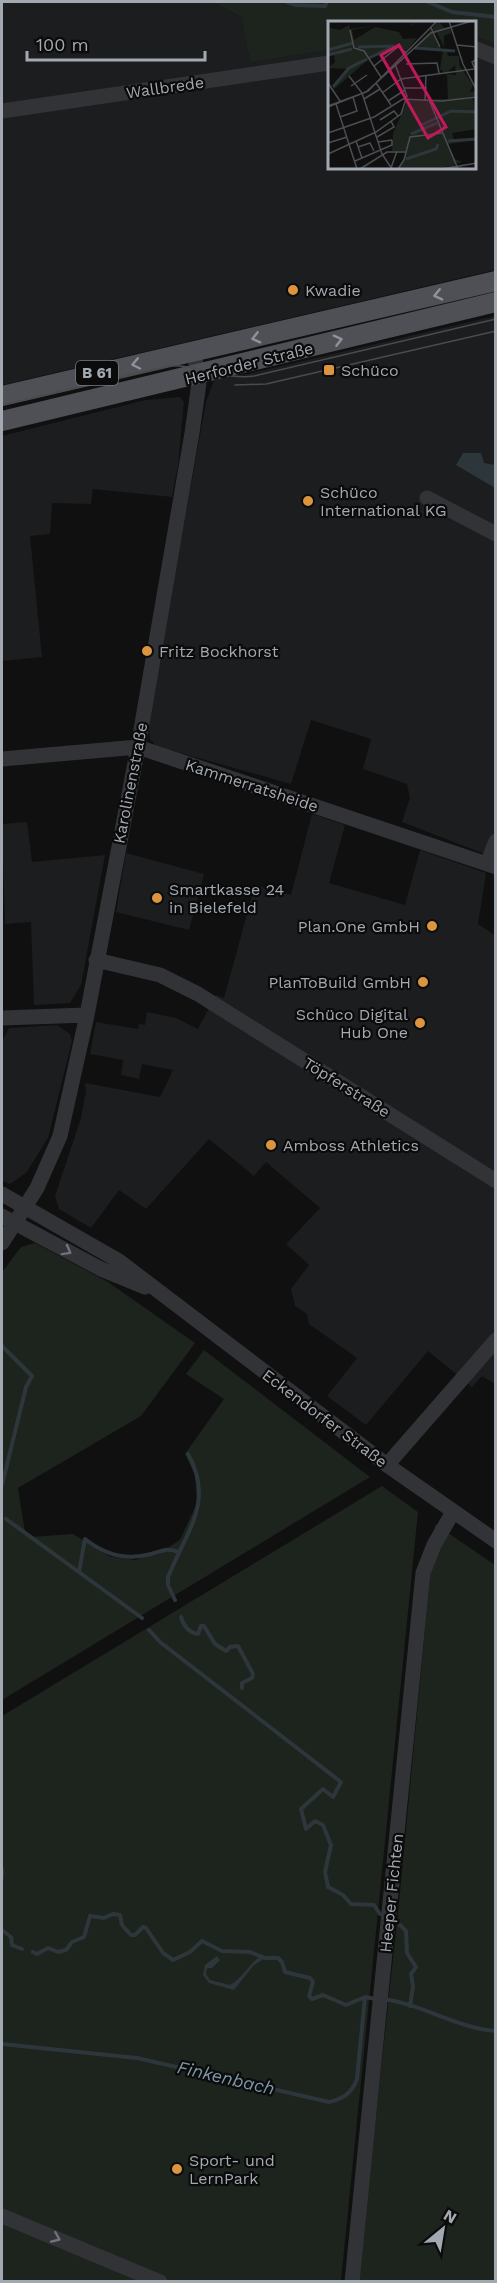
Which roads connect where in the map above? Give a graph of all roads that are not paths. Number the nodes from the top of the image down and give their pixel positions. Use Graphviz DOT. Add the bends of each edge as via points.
graph roads {
  1 [pos="476,49"];
  2 [pos="495,57"];
  3 [pos="328,63"];
  4 [pos="2,111"];
  5 [pos="495,281"];
  6 [pos="495,302"];
  7 [pos="194,352"];
  8 [pos="199,375"];
  9 [pos="2,396"];
  10 [pos="2,422"];
  11 [pos="427,498"];
  12 [pos="495,534"];
  13 [pos="138,747"];
  14 [pos="2,759"];
  15 [pos="495,841"];
  16 [pos="491,865"];
  17 [pos="96,960"];
  18 [pos="87,1015"];
  19 [pos="2,1018"];
  20 [pos="495,1180"];
  21 [pos="2,1194"];
  22 [pos="26,1206"];
  23 [pos="2,1216"];
  24 [pos="16,1223"];
  25 [pos="2,1243"];
  26 [pos="156,1292"];
  27 [pos="495,1340"];
  28 [pos="387,1465"];
  29 [pos="453,1512"];
  30 [pos="495,1541"];
  31 [pos="2,2216"];
  32 [pos="160,2282"];
  33 [pos="352,2282"];
  1 -- 2 [label="street"];
  3 -- 4 [label="street, Wallbrede"];
  5 -- 7 [label="main road, Herforder Straße / B 61, one-way"];
  8 -- 6 [label="main road, Herforder Straße / B 61, one-way"];
  7 -- 8 [label="street, Karolinenstraße"];
  7 -- 9 [label="main road, Herforder Straße / B 61, one-way"];
  8 -- 10 [label="main road, Herforder Straße / B 61"];
  8 -- 13 [label="street, Karolinenstraße"];
  11 -- 12 [label="street"];
  13 -- 14 [label="street, Kammerratsheide"];
  13 -- 16 [label="street, Kammerratsheide"];
  13 -- 17 [label="street, Karolinenstraße"];
  15 -- 16 [label="street"];
  17 -- 18 [label="street, Karolinenstraße"];
  17 -- 20 [label="street, Töpferstraße" via="160,975 198,994"];
  18 -- 19 [label="street"];
  18 -- 22 [label="street, Karolinenstraße" via="60,1136"];
  21 -- 22 [label="street, Eckendorfer Straße"];
  22 -- 24 [label="street, Karolinenstraße"];
  22 -- 26 [label="street, Eckendorfer Straße" via="119,1262"];
  23 -- 24 [label="street, Eckendorfer Straße"];
  24 -- 25 [label="street, Karolinenstraße"];
  24 -- 26 [label="street, Eckendorfer Straße, one-way" via="100,1269"];
  26 -- 28 [label="street, Eckendorfer Straße"];
  27 -- 28 [label="street"];
  28 -- 29 [label="street, Eckendorfer Straße"];
  29 -- 30 [label="street, Eckendorfer Straße"];
  29 -- 33 [label="street, Heeper Fichten" via="423,1573"];
  31 -- 32 [label="street, one-way"];
}
